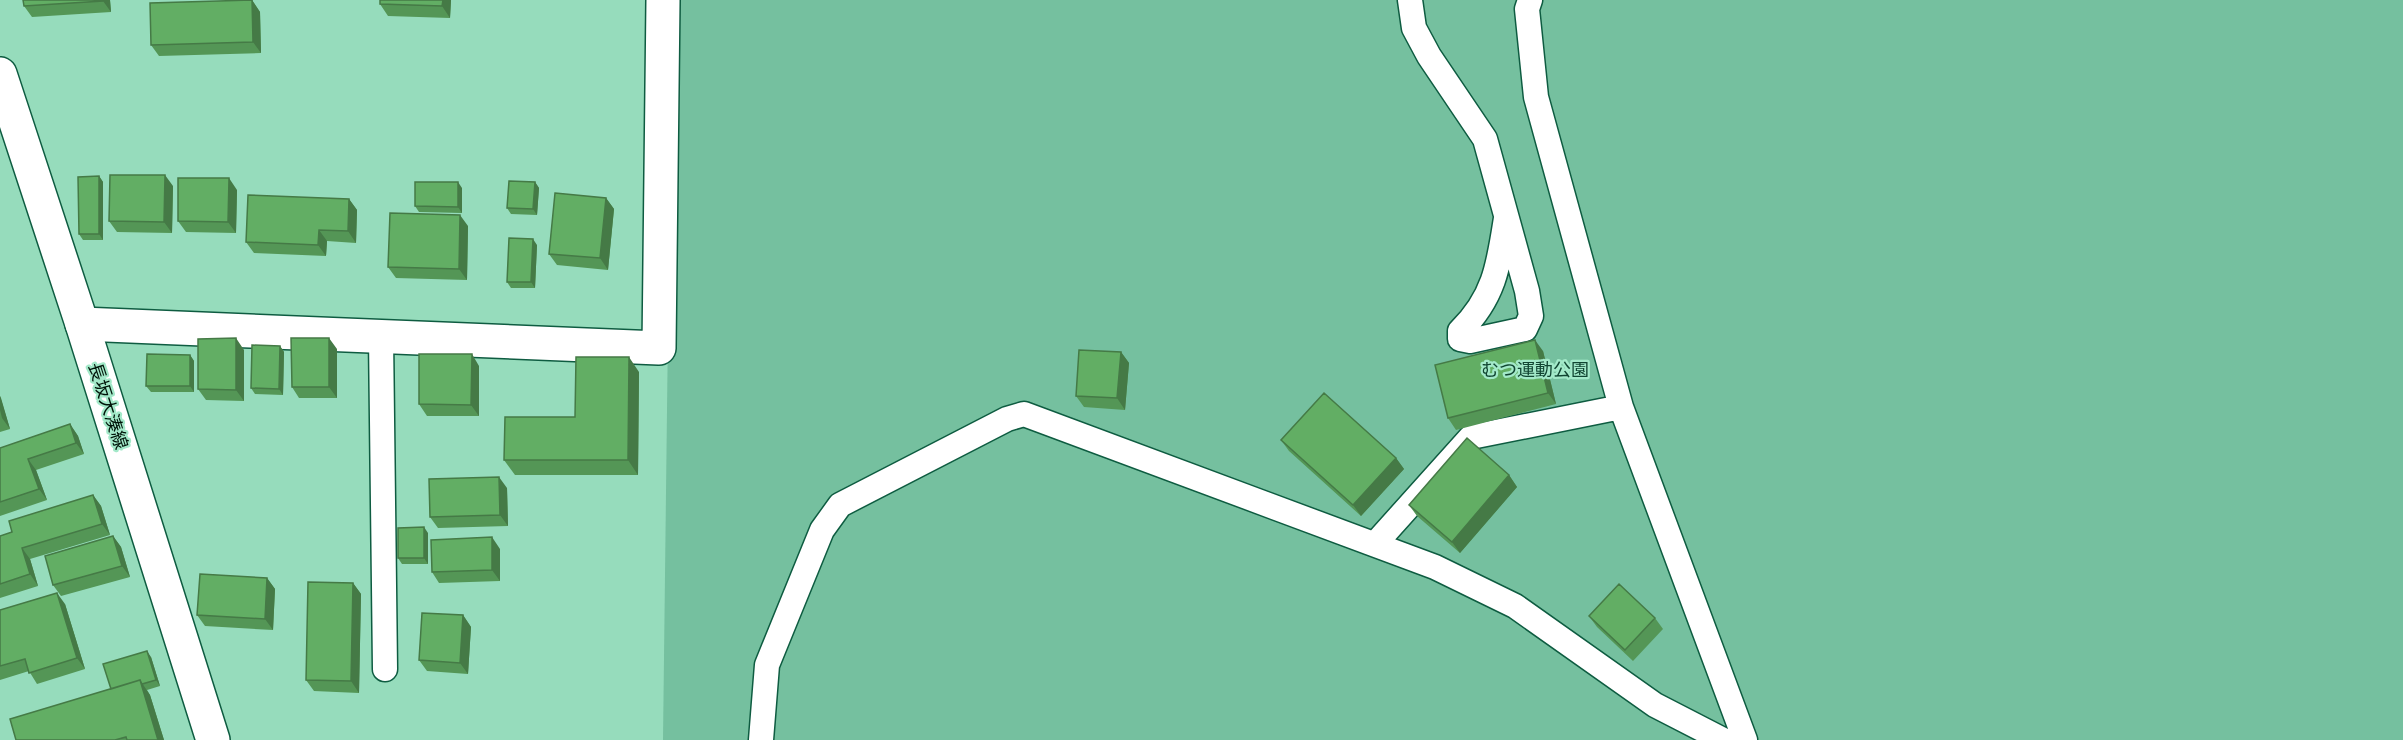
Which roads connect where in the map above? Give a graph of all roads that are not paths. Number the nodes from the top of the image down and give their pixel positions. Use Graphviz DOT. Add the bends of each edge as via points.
graph roads {
  1 [pos="663,0"];
  2 [pos="1410,0"];
  3 [pos="1530,0"];
  4 [pos="0,74"];
  5 [pos="1506,218"];
  6 [pos="82,324"];
  7 [pos="381,336"];
  8 [pos="1621,407"];
  9 [pos="1375,544"];
  10 [pos="385,669"];
  11 [pos="213,740"];
  12 [pos="761,740"];
  13 [pos="1723,740"];
  14 [pos="1745,740"];
  1 -- 7 [label="street" via="659,348"];
  2 -- 5 [label="lane" via="1414,28 1429,56 1485,139"];
  3 -- 8 [label="lane" via="1527,9 1536,97"];
  4 -- 6 [label="street, 長坂大湊線"];
  5 -- 5 [label="lane" via="1531,316 1525,329 1470,341 1460,339 1460,331 1490,291 1500,261"];
  6 -- 7 [label="street"];
  6 -- 11 [label="street, 長坂大湊線"];
  7 -- 10 [label="lane"];
  8 -- 9 [label="lane" via="1471,437"];
  8 -- 14 [label="lane"];
  9 -- 12 [label="lane" via="1024,414 1007,419 840,505 822,530 767,665"];
  9 -- 13 [label="lane" via="1435,567 1515,606 1655,705"];
}
